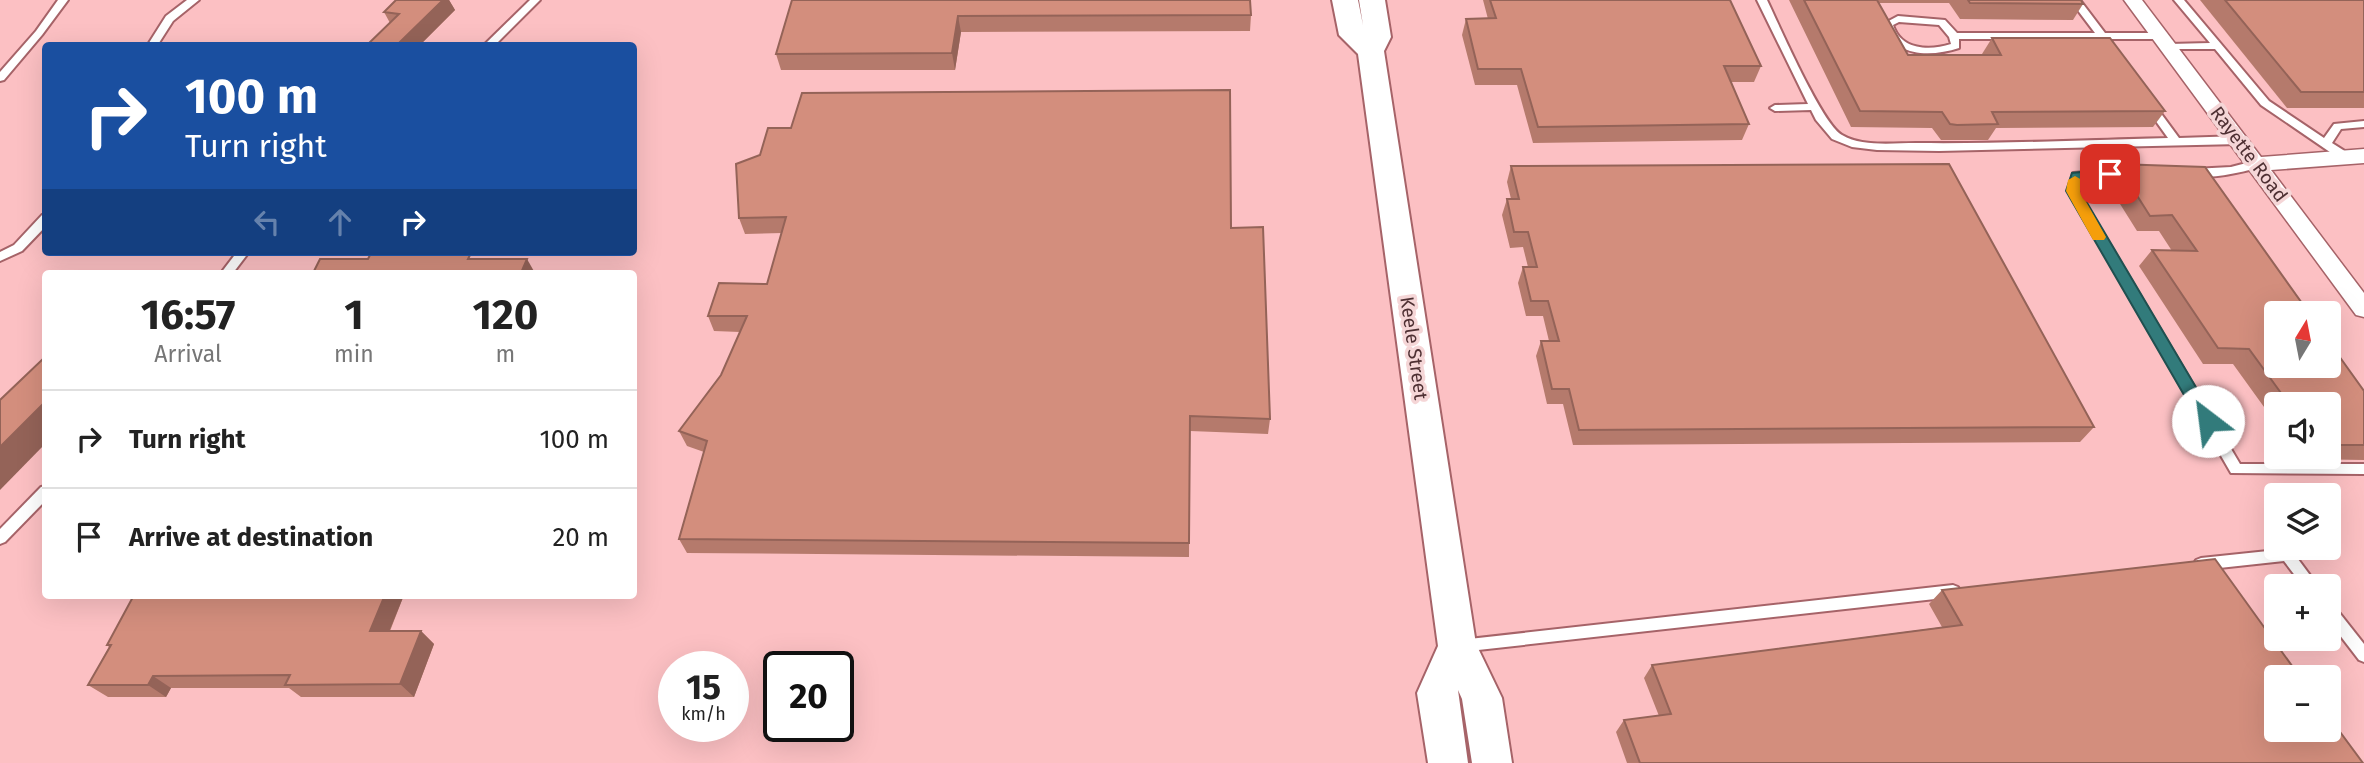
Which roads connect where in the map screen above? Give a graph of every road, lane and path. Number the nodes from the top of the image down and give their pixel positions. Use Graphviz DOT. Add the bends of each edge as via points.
graph roads {
  1 [pos="64,0"];
  2 [pos="194,0"];
  3 [pos="535,0"];
  4 [pos="1345,0"];
  5 [pos="1373,0"];
  6 [pos="1762,0"];
  7 [pos="2075,0"];
  8 [pos="2133,0"];
  9 [pos="2179,0"];
  10 [pos="1954,36"];
  11 [pos="2101,36"];
  12 [pos="2165,41"];
  13 [pos="154,42"];
  14 [pos="492,42"];
  15 [pos="2109,46"];
  16 [pos="2216,46"];
  17 [pos="1371,51"];
  18 [pos="0,78"];
  19 [pos="2146,99"];
  20 [pos="1814,107"];
  21 [pos="1775,108"];
  22 [pos="2364,124"];
  23 [pos="2240,140"];
  24 [pos="2176,142"];
  25 [pos="2326,144"];
  26 [pos="2356,157"];
  27 [pos="2258,164"];
  28 [pos="2136,173"];
  29 [pos="2176,173"];
  30 [pos="2195,173"];
  31 [pos="2203,184"];
  32 [pos="42,222"];
  33 [pos="240,256"];
  34 [pos="0,257"];
  35 [pos="229,270"];
  36 [pos="2364,309"];
  37 [pos="2364,469"];
  38 [pos="42,495"];
  39 [pos="0,538"];
  40 [pos="2190,565"];
  41 [pos="2302,574"];
  42 [pos="1970,590"];
  43 [pos="2341,625"];
  44 [pos="1457,646"];
  45 [pos="2364,655"];
  46 [pos="1448,763"];
  47 [pos="1492,763"];
  1 -- 18 [label="lane"];
  2 -- 13 [label="lane" via="180,6"];
  3 -- 14 [label="lane"];
  4 -- 17 [label="main road" via="1352,35"];
  5 -- 17 [label="main road, Keele Street" via="1378,37"];
  6 -- 20 [label="lane"];
  7 -- 11 [label="lane"];
  8 -- 12 [label="street, Rayette Road"];
  9 -- 16 [label="lane"];
  10 -- 10 [label="lane" via="1935,20 1898,19 1888,24 1896,42 1914,49 1950,48 1956,46"];
  10 -- 11 [label="lane"];
  11 -- 12 [label="lane"];
  11 -- 15 [label="lane"];
  12 -- 16 [label="lane"];
  12 -- 23 [label="street, Rayette Road"];
  16 -- 25 [label="lane" via="2265,103"];
  17 -- 44 [label="main road, Keele Street"];
  19 -- 24 [label="lane"];
  20 -- 21 [label="lane"];
  20 -- 24 [label="lane" via="1836,137 1877,146"];
  22 -- 25 [label="lane" via="2339,126"];
  23 -- 24 [label="lane"];
  23 -- 27 [label="street, Rayette Road"];
  25 -- 26 [label="lane"];
  26 -- 27 [label="street"];
  27 -- 30 [label="lane"];
  27 -- 36 [label="street, Rayette Road"];
  28 -- 37 [label="lane" via="2084,174 2077,176 2073,191 2236,469"];
  29 -- 30 [label="lane"];
  30 -- 31 [label="lane"];
  32 -- 34 [label="lane" via="18,248"];
  33 -- 35 [label="lane"];
  38 -- 39 [label="lane"];
  40 -- 41 [label="lane" via="2287,555"];
  42 -- 44 [label="lane"];
  43 -- 45 [label="lane"];
  44 -- 46 [label="main road" via="1437,694"];
  44 -- 47 [label="main road, Keele Street" via="1482,698"];
}
